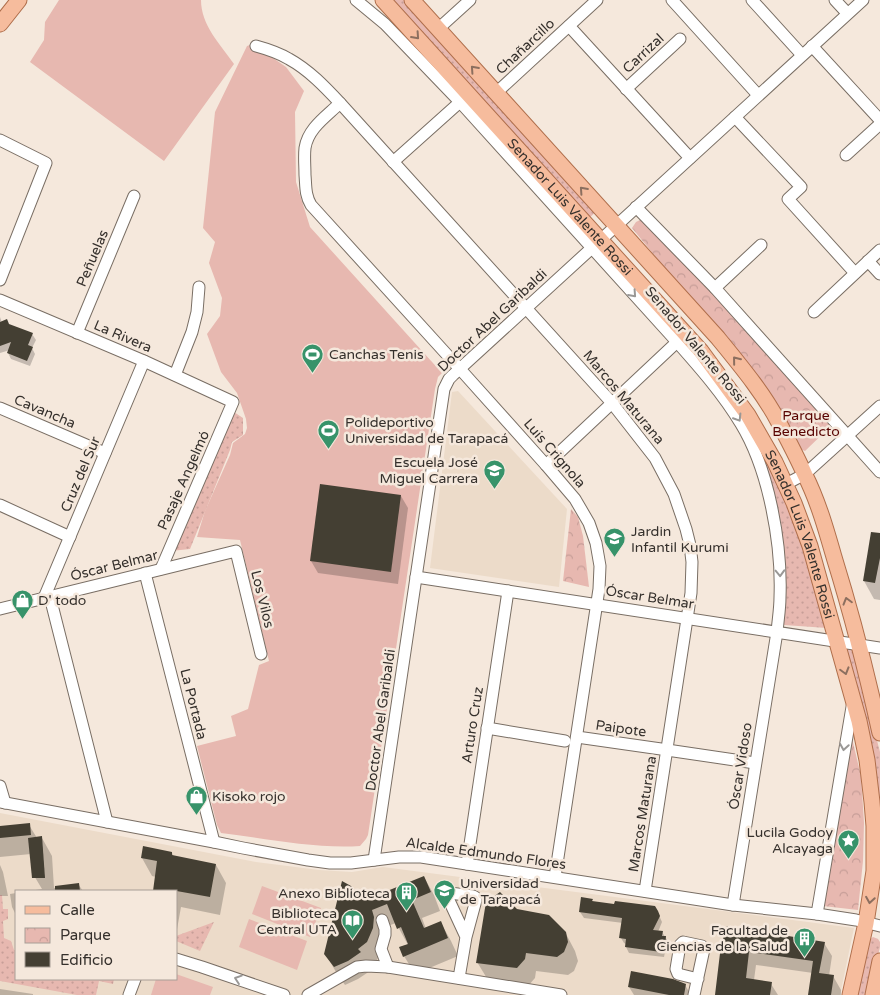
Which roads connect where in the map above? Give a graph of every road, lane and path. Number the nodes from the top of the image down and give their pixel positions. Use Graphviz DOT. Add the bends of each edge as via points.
graph roads {
  1 [pos="19,0"];
  2 [pos="356,0"];
  3 [pos="383,0"];
  4 [pos="412,0"];
  5 [pos="470,0"];
  6 [pos="597,0"];
  7 [pos="672,0"];
  8 [pos="752,0"];
  9 [pos="835,0"];
  10 [pos="863,0"];
  11 [pos="848,13"];
  12 [pos="0,24"];
  13 [pos="569,26"];
  14 [pos="438,29"];
  15 [pos="680,39"];
  16 [pos="256,46"];
  17 [pos="812,46"];
  18 [pos="802,55"];
  19 [pos="626,89"];
  20 [pos="496,93"];
  21 [pos="758,95"];
  22 [pos="460,102"];
  23 [pos="340,103"];
  24 [pos="735,117"];
  25 [pos="880,120"];
  26 [pos="880,124"];
  27 [pos="0,140"];
  28 [pos="846,155"];
  29 [pos="690,158"];
  30 [pos="393,162"];
  31 [pos="134,196"];
  32 [pos="636,207"];
  33 [pos="616,226"];
  34 [pos="596,244"];
  35 [pos="761,245"];
  36 [pos="880,250"];
  37 [pos="868,261"];
  38 [pos="855,273"];
  39 [pos="880,274"];
  40 [pos="0,280"];
  41 [pos="199,287"];
  42 [pos="716,288"];
  43 [pos="0,300"];
  44 [pos="526,308"];
  45 [pos="814,312"];
  46 [pos="77,333"];
  47 [pos="677,342"];
  48 [pos="144,361"];
  49 [pos="460,369"];
  50 [pos="175,375"];
  51 [pos="234,402"];
  52 [pos="612,403"];
  53 [pos="880,406"];
  54 [pos="0,408"];
  55 [pos="847,436"];
  56 [pos="105,453"];
  57 [pos="546,465"];
  58 [pos="880,472"];
  59 [pos="805,474"];
  60 [pos="786,484"];
  61 [pos="0,505"];
  62 [pos="70,537"];
  63 [pos="236,551"];
  64 [pos="161,569"];
  65 [pos="145,573"];
  66 [pos="416,577"];
  67 [pos="508,591"];
  68 [pos="47,598"];
  69 [pos="597,604"];
  70 [pos="0,609"];
  71 [pos="687,618"];
  72 [pos="776,632"];
  73 [pos="837,641"];
  74 [pos="860,644"];
  75 [pos="880,648"];
  76 [pos="261,654"];
  77 [pos="853,700"];
  78 [pos="487,728"];
  79 [pos="880,733"];
  80 [pos="577,737"];
  81 [pos="565,740"];
  82 [pos="664,750"];
  83 [pos="756,763"];
  84 [pos="0,786"];
  85 [pos="2,803"];
  86 [pos="108,822"];
  87 [pos="214,842"];
  88 [pos="374,860"];
  89 [pos="467,864"];
  90 [pos="555,878"];
  91 [pos="645,891"];
  92 [pos="733,905"];
  93 [pos="817,914"];
  94 [pos="382,920"];
  95 [pos="873,925"];
  96 [pos="466,937"];
  97 [pos="178,960"];
  98 [pos="880,961"];
  99 [pos="388,967"];
  100 [pos="459,978"];
  101 [pos="698,979"];
  102 [pos="134,980"];
  103 [pos="129,995"];
  104 [pos="284,995"];
  105 [pos="308,995"];
  106 [pos="561,995"];
  107 [pos="694,995"];
  108 [pos="850,995"];
  109 [pos="873,995"];
  1 -- 12 [label="main road"];
  2 -- 22 [label="street, Senador Valente Rossi" via="385,24"];
  3 -- 34 [label="main road, Senador Luis Valente Rossi, one-way"];
  4 -- 14 [label="main road, Senador Luis Valente Rossi"];
  5 -- 14 [label="street"];
  6 -- 13 [label="street, Chañarcillo"];
  7 -- 21 [label="street"];
  8 -- 18 [label="street"];
  9 -- 11 [label="street"];
  10 -- 11 [label="street, Doctor Abel Garibaldi"];
  11 -- 17 [label="street, Doctor Abel Garibaldi"];
  13 -- 19 [label="street"];
  13 -- 20 [label="street, Chañarcillo"];
  20 -- 14 [label="main road, Senador Luis Valente Rossi, one-way"];
  15 -- 19 [label="street, Carrizal"];
  16 -- 23 [label="street, Marcos Maturana" via="301,66"];
  17 -- 18 [label="street, Doctor Abel Garibaldi"];
  17 -- 25 [label="street"];
  18 -- 21 [label="street, Doctor Abel Garibaldi"];
  19 -- 29 [label="street"];
  33 -- 20 [label="main road, Senador Luis Valente Rossi, one-way"];
  21 -- 24 [label="street, Doctor Abel Garibaldi"];
  22 -- 30 [label="street"];
  22 -- 34 [label="street, Senador Valente Rossi"];
  23 -- 30 [label="street, Marcos Maturana"];
  23 -- 49 [label="street, Luis Crignola" via="307,139 308,200"];
  24 -- 29 [label="street, Doctor Abel Garibaldi"];
  24 -- 38 [label="street" via="800,187 788,199"];
  26 -- 28 [label="street"];
  27 -- 40 [label="street" via="46,163"];
  29 -- 32 [label="street, Doctor Abel Garibaldi"];
  30 -- 44 [label="street, Marcos Maturana"];
  31 -- 46 [label="street, Peñuelas"];
  32 -- 33 [label="street, Doctor Abel Garibaldi"];
  32 -- 42 [label="street"];
  33 -- 34 [label="street, Doctor Abel Garibaldi"];
  59 -- 33 [label="main road, Senador Luis Valente Rossi, one-way" via="777,420 740,366"];
  34 -- 44 [label="street, Doctor Abel Garibaldi"];
  34 -- 47 [label="street, Senador Valente Rossi, one-way"];
  34 -- 60 [label="main road, Senador Luis Valente Rossi" via="701,351 748,415"];
  35 -- 42 [label="street"];
  36 -- 37 [label="street"];
  37 -- 38 [label="street"];
  37 -- 39 [label="street"];
  38 -- 45 [label="street"];
  41 -- 50 [label="street" via="192,332"];
  42 -- 55 [label="street"];
  43 -- 46 [label="street, La Rivera"];
  44 -- 49 [label="street, Doctor Abel Garibaldi"];
  44 -- 52 [label="street, Marcos Maturana"];
  46 -- 48 [label="street, La Rivera"];
  47 -- 52 [label="street"];
  47 -- 72 [label="street, Senador Valente Rossi, one-way" via="731,408 756,453 778,542 780,590"];
  48 -- 50 [label="street, La Rivera"];
  48 -- 56 [label="street, Cruz del Sur"];
  49 -- 57 [label="street, Luis Crignola"];
  49 -- 66 [label="street, Doctor Abel Garibaldi" via="444,389"];
  50 -- 51 [label="street, La Rivera"];
  51 -- 64 [label="street, Pasaje Angelmó"];
  52 -- 57 [label="street"];
  52 -- 71 [label="street, Marcos Maturana" via="656,458 681,512 692,562"];
  53 -- 55 [label="street"];
  54 -- 56 [label="street, Cavancha"];
  55 -- 58 [label="street"];
  55 -- 59 [label="street"];
  56 -- 62 [label="street, Cruz del Sur"];
  57 -- 69 [label="street, Luis Crignola" via="575,499 593,533 600,566"];
  59 -- 60 [label="street"];
  74 -- 59 [label="main road, Senador Luis Valente Rossi, one-way" via="827,532"];
  60 -- 73 [label="main road, Senador Luis Valente Rossi" via="810,546"];
  61 -- 62 [label="street"];
  62 -- 68 [label="street, Cruz del Sur"];
  63 -- 64 [label="street, Óscar Belmar"];
  63 -- 76 [label="street, Los Vilos"];
  64 -- 65 [label="street, Óscar Belmar"];
  65 -- 68 [label="street, Óscar Belmar"];
  65 -- 87 [label="street, La Portada"];
  66 -- 67 [label="street, Óscar Belmar"];
  66 -- 88 [label="street, Doctor Abel Garibaldi"];
  67 -- 69 [label="street, Óscar Belmar"];
  67 -- 78 [label="street, Arturo Cruz"];
  68 -- 70 [label="street, Óscar Belmar"];
  68 -- 86 [label="street"];
  69 -- 71 [label="street, Óscar Belmar"];
  69 -- 80 [label="street, Luis Crignola"];
  71 -- 72 [label="street, Óscar Belmar"];
  71 -- 82 [label="street, Marcos Maturana"];
  72 -- 73 [label="street, Óscar Belmar"];
  72 -- 83 [label="street, Óscar Vidoso"];
  73 -- 74 [label="street, Óscar Belmar"];
  73 -- 77 [label="main road, Senador Luis Valente Rossi, one-way"];
  74 -- 75 [label="street, Óscar Belmar"];
  74 -- 79 [label="main road, Senador Luis Valente Rossi"];
  77 -- 93 [label="street, one-way"];
  77 -- 95 [label="main road, Senador Luis Valente Rossi, one-way" via="867,760 873,818"];
  78 -- 81 [label="street"];
  78 -- 89 [label="street, Arturo Cruz"];
  80 -- 82 [label="street, Paipote"];
  80 -- 90 [label="street, Luis Crignola"];
  82 -- 83 [label="street, Paipote"];
  82 -- 91 [label="street, Marcos Maturana"];
  83 -- 92 [label="street, Óscar Vidoso"];
  84 -- 85 [label="street"];
  85 -- 86 [label="street, Alcalde Edmundo Flores"];
  86 -- 87 [label="street, Alcalde Edmundo Flores"];
  87 -- 88 [label="street, Alcalde Edmundo Flores" via="320,862"];
  88 -- 89 [label="street, Alcalde Edmundo Flores" via="410,857"];
  89 -- 90 [label="street, Alcalde Edmundo Flores"];
  90 -- 91 [label="street, Alcalde Edmundo Flores"];
  91 -- 92 [label="street, Alcalde Edmundo Flores"];
  92 -- 93 [label="street, Alcalde Edmundo Flores"];
  93 -- 95 [label="street, Alcalde Edmundo Flores"];
  94 -- 99 [label="street" via="385,935 381,949"];
  95 -- 108 [label="main road, Senador Luis Valente Rossi"];
  96 -- 100 [label="street"];
  104 -- 97 [label="street, one-way"];
  98 -- 109 [label="main road"];
  99 -- 100 [label="street"];
  99 -- 105 [label="street" via="357,967"];
  100 -- 106 [label="street"];
  101 -- 107 [label="street"];
  102 -- 103 [label="street"];
}
